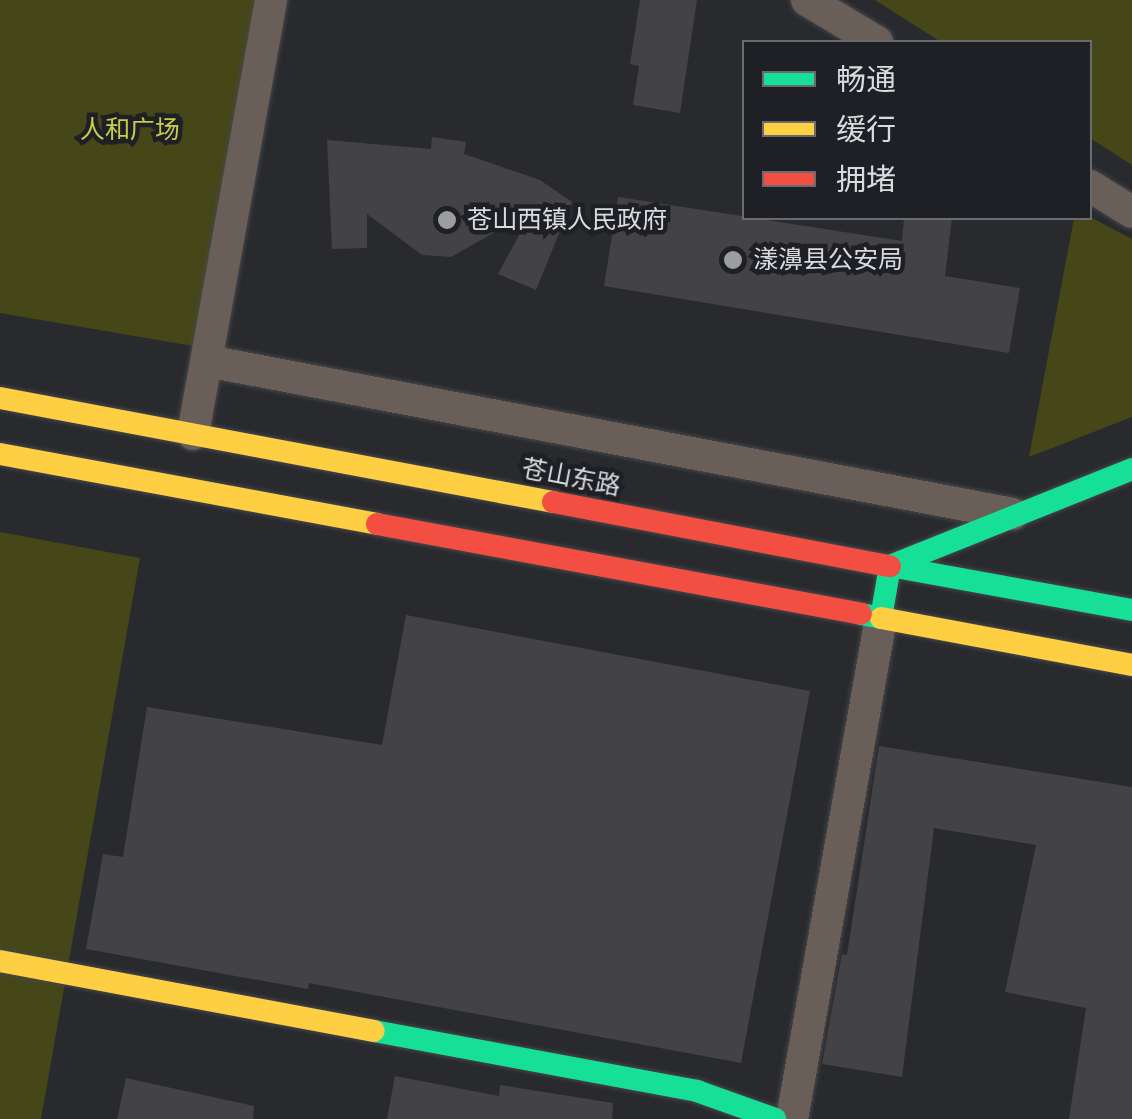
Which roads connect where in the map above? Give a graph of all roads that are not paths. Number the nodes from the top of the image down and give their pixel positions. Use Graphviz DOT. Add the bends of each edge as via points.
graph roads {
  1 [pos="271,0"];
  2 [pos="807,0"];
  3 [pos="875,40"];
  4 [pos="1092,187"];
  5 [pos="1132,212"];
  6 [pos="207,360"];
  7 [pos="0,398"];
  8 [pos="193,434"];
  9 [pos="0,454"];
  10 [pos="1132,468"];
  11 [pos="1018,515"];
  12 [pos="890,566"];
  13 [pos="1132,610"];
  14 [pos="881,618"];
  15 [pos="1132,665"];
  16 [pos="0,961"];
  17 [pos="774,1119"];
  18 [pos="792,1119"];
  1 -- 6 [label="street"];
  2 -- 3 [label="street"];
  4 -- 5 [label="street"];
  6 -- 8 [label="street"];
  6 -- 11 [label="street"];
  7 -- 8 [label="main road, 苍山东路"];
  8 -- 12 [label="main road, 苍山东路"];
  9 -- 14 [label="main road"];
  10 -- 11 [label="main road"];
  11 -- 12 [label="main road"];
  12 -- 13 [label="main road, 苍山东路"];
  12 -- 14 [label="main road"];
  14 -- 15 [label="main road"];
  14 -- 18 [label="street"];
  16 -- 17 [label="main road" via="697,1091"];
}
